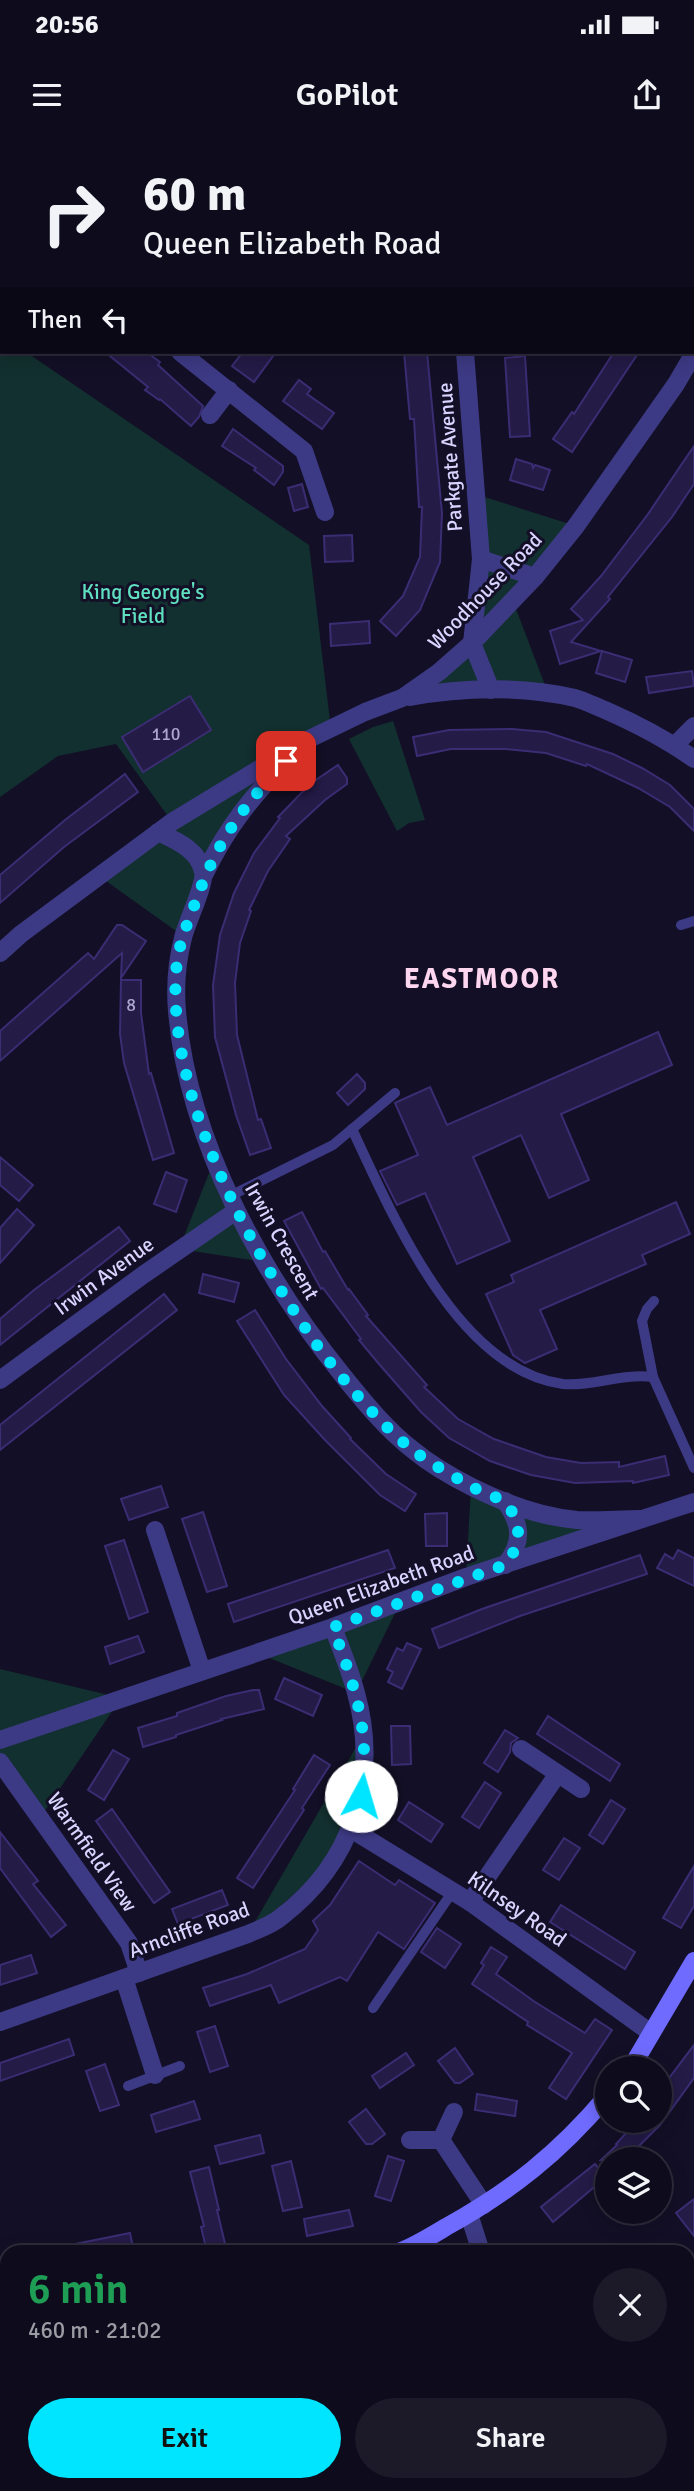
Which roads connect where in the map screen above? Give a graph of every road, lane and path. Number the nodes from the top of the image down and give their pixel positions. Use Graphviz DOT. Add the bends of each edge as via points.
graph roads {
  1 [pos="465,354"];
  2 [pos="693,354"];
  3 [pos="191,355"];
  4 [pos="229,390"];
  5 [pos="210,415"];
  6 [pos="325,512"];
  7 [pos="481,559"];
  8 [pos="535,577"];
  9 [pos="472,643"];
  10 [pos="491,690"];
  11 [pos="402,698"];
  12 [pos="694,726"];
  13 [pos="305,741"];
  14 [pos="675,746"];
  15 [pos="694,760"];
  16 [pos="158,832"];
  17 [pos="204,875"];
  18 [pos="694,921"];
  19 [pos="681,925"];
  20 [pos="0,953"];
  21 [pos="396,1093"];
  22 [pos="352,1129"];
  23 [pos="233,1203"];
  24 [pos="654,1301"];
  25 [pos="653,1377"];
  26 [pos="0,1380"];
  27 [pos="694,1468"];
  28 [pos="505,1501"];
  29 [pos="694,1502"];
  30 [pos="641,1519"];
  31 [pos="155,1530"];
  32 [pos="505,1565"];
  33 [pos="333,1627"];
  34 [pos="202,1671"];
  35 [pos="0,1740"];
  36 [pos="521,1749"];
  37 [pos="0,1762"];
  38 [pos="557,1775"];
  39 [pos="582,1789"];
  40 [pos="351,1829"];
  41 [pos="453,1891"];
  42 [pos="470,1902"];
  43 [pos="694,1961"];
  44 [pos="131,1975"];
  45 [pos="373,2008"];
  46 [pos="0,2022"];
  47 [pos="651,2033"];
  48 [pos="638,2056"];
  49 [pos="180,2066"];
  50 [pos="155,2075"];
  51 [pos="128,2085"];
  52 [pos="595,2110"];
  53 [pos="454,2112"];
  54 [pos="410,2140"];
  55 [pos="441,2140"];
  56 [pos="477,2210"];
  57 [pos="412,2245"];
  58 [pos="480,2245"];
  1 -- 7 [label="street, Parkgate Avenue"];
  2 -- 8 [label="street, Woodhouse Road" via="624,460"];
  3 -- 4 [label="street"];
  4 -- 5 [label="street"];
  4 -- 6 [label="street" via="304,451"];
  7 -- 8 [label="street, Parkgate Avenue"];
  7 -- 9 [label="street, Parkgate Avenue"];
  8 -- 9 [label="street, Woodhouse Road"];
  9 -- 10 [label="street, Parkgate Avenue"];
  9 -- 11 [label="street, Woodhouse Road"];
  10 -- 11 [label="street" via="440,691"];
  10 -- 14 [label="street" via="578,699"];
  11 -- 13 [label="street, Woodhouse Road"];
  12 -- 14 [label="street"];
  13 -- 16 [label="street, Woodhouse Road"];
  13 -- 17 [label="street, Irwin Crescent" via="250,799 220,841"];
  14 -- 15 [label="street"];
  16 -- 17 [label="street" via="189,848"];
  16 -- 20 [label="street, Woodhouse Road"];
  17 -- 23 [label="street, Irwin Crescent" via="177,962 177,1009 195,1105"];
  18 -- 19 [label="lane"];
  21 -- 22 [label="lane"];
  22 -- 23 [label="lane" via="333,1145"];
  22 -- 25 [label="lane" via="422,1269 481,1342 530,1376 562,1384"];
  23 -- 26 [label="street, Irwin Avenue"];
  23 -- 28 [label="street, Irwin Crescent" via="314,1340 385,1424 414,1451"];
  24 -- 25 [label="lane" via="642,1321"];
  25 -- 27 [label="lane"];
  28 -- 30 [label="street, Irwin Crescent" via="577,1520"];
  28 -- 32 [label="street" via="519,1538"];
  29 -- 30 [label="street, Queen Elizabeth Road"];
  30 -- 32 [label="street, Queen Elizabeth Road"];
  31 -- 34 [label="street"];
  32 -- 33 [label="street, Queen Elizabeth Road"];
  33 -- 34 [label="street, Queen Elizabeth Road"];
  33 -- 40 [label="street, Arncliffe Road" via="356,1693 363,1735 365,1767"];
  34 -- 35 [label="street, Queen Elizabeth Road"];
  36 -- 38 [label="street"];
  37 -- 44 [label="street, Warmfield View" via="129,1943"];
  38 -- 39 [label="street"];
  38 -- 42 [label="street"];
  40 -- 41 [label="street, Kilnsey Road"];
  40 -- 44 [label="street, Arncliffe Road" via="313,1888 280,1919 216,1947"];
  41 -- 42 [label="street, Kilnsey Road"];
  41 -- 45 [label="lane"];
  42 -- 47 [label="street, Kilnsey Road"];
  43 -- 47 [label="street"];
  44 -- 46 [label="street, Arncliffe Road"];
  44 -- 50 [label="street, Arncliffe Road"];
  47 -- 48 [label="street"];
  49 -- 50 [label="lane"];
  50 -- 51 [label="lane"];
  52 -- 56 [label="street" via="568,2140 514,2186"];
  53 -- 55 [label="street"];
  54 -- 55 [label="street"];
  55 -- 56 [label="street"];
  56 -- 57 [label="street"];
  56 -- 58 [label="street"];
}
